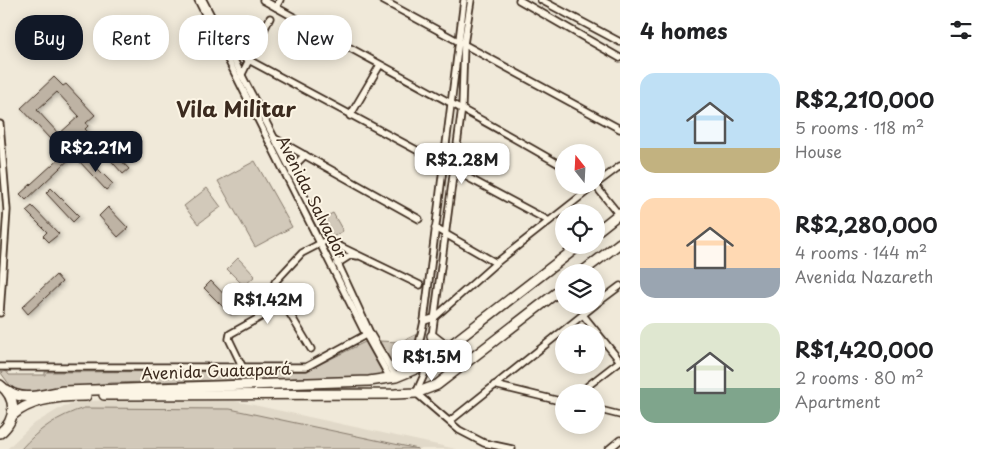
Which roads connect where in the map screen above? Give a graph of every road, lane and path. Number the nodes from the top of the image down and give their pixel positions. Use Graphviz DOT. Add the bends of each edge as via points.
graph roads {
  1 [pos="198,0"];
  2 [pos="203,0"];
  3 [pos="263,0"];
  4 [pos="280,0"];
  5 [pos="382,0"];
  6 [pos="464,0"];
  7 [pos="471,0"];
  8 [pos="518,0"];
  9 [pos="542,0"];
  10 [pos="276,8"];
  11 [pos="211,15"];
  12 [pos="270,18"];
  13 [pos="268,22"];
  14 [pos="590,26"];
  15 [pos="584,37"];
  16 [pos="458,41"];
  17 [pos="620,42"];
  18 [pos="464,44"];
  19 [pos="620,58"];
  20 [pos="234,60"];
  21 [pos="250,60"];
  22 [pos="380,65"];
  23 [pos="240,77"];
  24 [pos="452,102"];
  25 [pos="462,107"];
  26 [pos="350,116"];
  27 [pos="0,124"];
  28 [pos="620,129"];
  29 [pos="265,133"];
  30 [pos="273,137"];
  31 [pos="305,155"];
  32 [pos="555,162"];
  33 [pos="444,163"];
  34 [pos="620,166"];
  35 [pos="454,168"];
  36 [pos="292,174"];
  37 [pos="605,177"];
  38 [pos="584,194"];
  39 [pos="603,194"];
  40 [pos="620,214"];
  41 [pos="419,219"];
  42 [pos="549,221"];
  43 [pos="605,225"];
  44 [pos="435,228"];
  45 [pos="445,234"];
  46 [pos="327,240"];
  47 [pos="620,243"];
  48 [pos="320,244"];
  49 [pos="569,254"];
  50 [pos="362,256"];
  51 [pos="496,263"];
  52 [pos="592,264"];
  53 [pos="335,265"];
  54 [pos="420,285"];
  55 [pos="620,286"];
  56 [pos="428,288"];
  57 [pos="438,292"];
  58 [pos="555,294"];
  59 [pos="605,298"];
  60 [pos="284,304"];
  61 [pos="0,313"];
  62 [pos="583,315"];
  63 [pos="434,318"];
  64 [pos="424,321"];
  65 [pos="368,334"];
  66 [pos="432,336"];
  67 [pos="453,346"];
  68 [pos="310,349"];
  69 [pos="620,361"];
  70 [pos="425,366"];
  71 [pos="0,367"];
  72 [pos="244,368"];
  73 [pos="414,371"];
  74 [pos="393,378"];
  75 [pos="317,383"];
  76 [pos="590,384"];
  77 [pos="494,385"];
  78 [pos="3,388"];
  79 [pos="416,393"];
  80 [pos="316,396"];
  81 [pos="555,400"];
  82 [pos="605,411"];
  83 [pos="13,415"];
  84 [pos="620,415"];
  85 [pos="450,421"];
  86 [pos="0,433"];
  87 [pos="620,440"];
  88 [pos="512,449"];
  89 [pos="609,449"];
  1 -- 23 [label="street, Avenida Salvador"];
  2 -- 11 [label="street, Avenida Salvador"];
  3 -- 10 [label="street"];
  4 -- 10 [label="street"];
  5 -- 16 [label="street"];
  6 -- 16 [label="street"];
  7 -- 18 [label="street"];
  8 -- 15 [label="street"];
  9 -- 14 [label="street"];
  10 -- 22 [label="street"];
  12 -- 13 [label="street"];
  14 -- 15 [label="street"];
  14 -- 17 [label="street"];
  15 -- 19 [label="street"];
  16 -- 18 [label="street"];
  16 -- 24 [label="street"];
  18 -- 25 [label="street"];
  18 -- 28 [label="street"];
  20 -- 23 [label="street, Avenida Salvador"];
  21 -- 23 [label="street"];
  21 -- 26 [label="street"];
  22 -- 24 [label="street"];
  22 -- 26 [label="street"];
  23 -- 29 [label="street, Avenida Salvador"];
  23 -- 30 [label="street, Avenida Salvador"];
  24 -- 25 [label="street"];
  24 -- 33 [label="street"];
  25 -- 32 [label="street"];
  25 -- 35 [label="street"];
  26 -- 33 [label="street"];
  27 -- 61 [label="street" via="8,210"];
  29 -- 30 [label="street"];
  29 -- 48 [label="street, Avenida Salvador"];
  30 -- 31 [label="street"];
  30 -- 36 [label="street, Avenida Salvador"];
  31 -- 36 [label="street"];
  31 -- 41 [label="street"];
  33 -- 35 [label="street"];
  33 -- 44 [label="street"];
  34 -- 37 [label="street"];
  35 -- 42 [label="street"];
  35 -- 45 [label="street"];
  36 -- 46 [label="street, Avenida Salvador"];
  38 -- 42 [label="street"];
  39 -- 40 [label="street"];
  40 -- 43 [label="highway"];
  42 -- 51 [label="street"];
  44 -- 45 [label="street"];
  44 -- 56 [label="street"];
  45 -- 51 [label="street"];
  45 -- 57 [label="street"];
  46 -- 48 [label="street"];
  46 -- 50 [label="street"];
  46 -- 53 [label="street, Avenida Salvador"];
  47 -- 52 [label="highway"];
  48 -- 53 [label="street, Avenida Salvador"];
  48 -- 60 [label="street" via="302,253 275,282"];
  49 -- 67 [label="highway, Avenida Guatapará"];
  50 -- 53 [label="street" via="351,255"];
  50 -- 54 [label="street"];
  51 -- 63 [label="street"];
  53 -- 65 [label="street, Avenida Salvador"];
  55 -- 59 [label="street"];
  56 -- 57 [label="street"];
  56 -- 64 [label="street"];
  57 -- 63 [label="street"];
  58 -- 79 [label="highway" via="436,385"];
  60 -- 68 [label="street"];
  60 -- 72 [label="street" via="230,334"];
  62 -- 69 [label="street"];
  62 -- 77 [label="street"];
  63 -- 64 [label="street"];
  63 -- 66 [label="street"];
  64 -- 73 [label="street"];
  65 -- 72 [label="street, Avenida Guatapará" via="306,367"];
  65 -- 74 [label="street, Avenida Salvador"];
  66 -- 67 [label="highway"];
  66 -- 70 [label="street"];
  67 -- 70 [label="highway, Avenida Guatapará"];
  69 -- 76 [label="street"];
  70 -- 73 [label="highway, Avenida Guatapará"];
  70 -- 79 [label="street"];
  71 -- 72 [label="street, Avenida Guatapará"];
  73 -- 74 [label="highway, Avenida Guatapará"];
  74 -- 75 [label="highway, Avenida Guatapará"];
  75 -- 78 [label="highway, Avenida Guatapará" via="64,390 24,397 15,396"];
  75 -- 80 [label="highway"];
  77 -- 81 [label="street"];
  77 -- 85 [label="street"];
  78 -- 83 [label="highway" via="11,398"];
  79 -- 80 [label="highway, Avenida Guatapará"];
  79 -- 85 [label="street"];
  80 -- 83 [label="highway, Avenida Guatapará" via="82,396 42,401 23,407"];
  82 -- 84 [label="street"];
  83 -- 86 [label="highway"];
  85 -- 88 [label="street" via="459,430 484,443"];
  87 -- 89 [label="street"];
}
